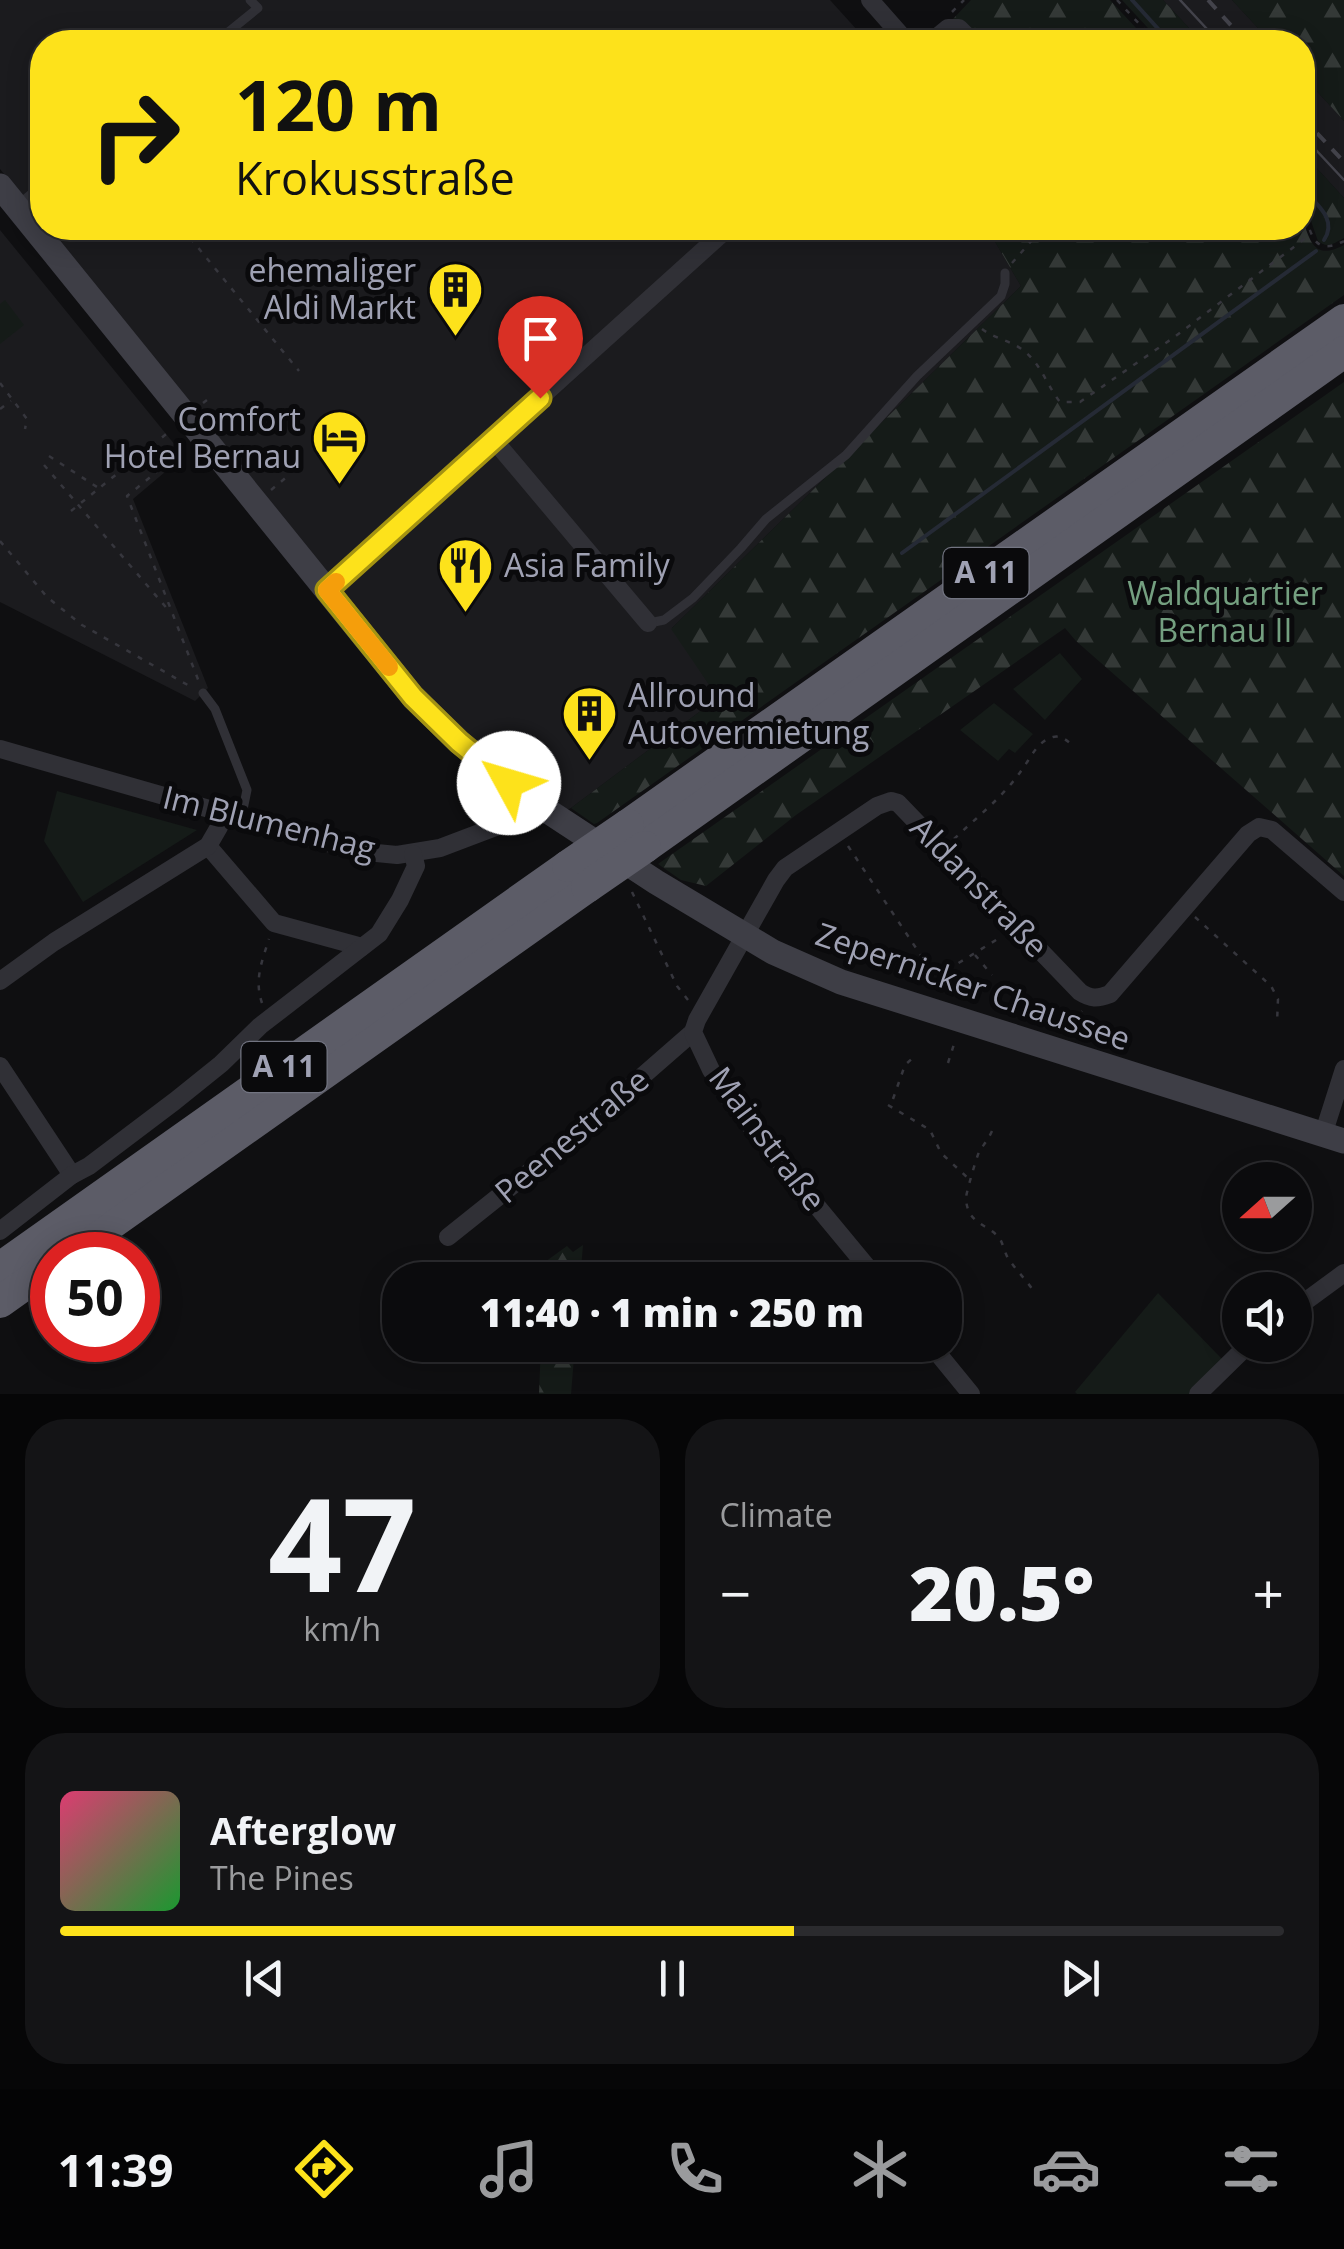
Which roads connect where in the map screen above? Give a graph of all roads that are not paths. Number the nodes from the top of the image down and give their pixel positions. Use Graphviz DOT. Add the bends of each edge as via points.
graph roads {
  1 [pos="250,0"];
  2 [pos="870,0"];
  3 [pos="231,30"];
  4 [pos="896,30"];
  5 [pos="0,186"];
  6 [pos="30,195"];
  7 [pos="16,207"];
  8 [pos="30,224"];
  9 [pos="43,240"];
  10 [pos="715,240"];
  11 [pos="1006,273"];
  12 [pos="1344,320"];
  13 [pos="1344,352"];
  14 [pos="494,440"];
  15 [pos="327,590"];
  16 [pos="648,623"];
  17 [pos="203,693"];
  18 [pos="0,749"];
  19 [pos="530,800"];
  20 [pos="222,814"];
  21 [pos="241,820"];
  22 [pos="637,836"];
  23 [pos="208,846"];
  24 [pos="413,854"];
  25 [pos="578,876"];
  26 [pos="1344,892"];
  27 [pos="744,936"];
  28 [pos="362,948"];
  29 [pos="0,981"];
  30 [pos="697,1024"];
  31 [pos="0,1066"];
  32 [pos="1344,1069"];
  33 [pos="1333,1138"];
  34 [pos="72,1176"];
  35 [pos="0,1231"];
  36 [pos="98,1232"];
  37 [pos="448,1237"];
  38 [pos="863,1262"];
  39 [pos="0,1268"];
  40 [pos="1344,1272"];
  41 [pos="30,1281"];
  42 [pos="1312,1297"];
  43 [pos="0,1302"];
  44 [pos="945,1362"];
  45 [pos="1231,1362"];
  46 [pos="971,1394"];
  47 [pos="1198,1394"];
  1 -- 3 [label="lane" via="258,8"];
  2 -- 4 [label="street"];
  5 -- 7 [label="main road, Zepernicker Chaussee"];
  6 -- 7 [label="lane"];
  7 -- 8 [label="main road, Zepernicker Chaussee"];
  9 -- 15 [label="main road, Zepernicker Chaussee"];
  10 -- 14 [label="street"];
  11 -- 16 [label="lane" via="1001,296 846,455 766,519 693,598 664,620"];
  12 -- 22 [label="highway, A 11"];
  13 -- 22 [label="highway, A 11"];
  14 -- 15 [label="street"];
  14 -- 16 [label="street"];
  15 -- 19 [label="main road, Zepernicker Chaussee" via="435,720"];
  17 -- 21 [label="lane" via="216,708 247,790"];
  18 -- 20 [label="street, Im Blumenhag"];
  19 -- 24 [label="street, Im Blumenhag" via="498,826"];
  19 -- 27 [label="main road, Zepernicker Chaussee"];
  20 -- 21 [label="street, Im Blumenhag"];
  20 -- 23 [label="street"];
  21 -- 24 [label="street, Im Blumenhag" via="356,851"];
  22 -- 25 [label="highway, A 11, bridge"];
  23 -- 28 [label="street, Im Blumenhag" via="274,923"];
  23 -- 29 [label="street"];
  24 -- 28 [label="street" via="416,866 400,900"];
  25 -- 36 [label="highway, A 11"];
  25 -- 39 [label="highway, A 11"];
  26 -- 27 [label="street, Aldanstraße" via="1272,830 1259,827 1110,994 1089,997 891,801 780,873"];
  27 -- 30 [label="street"];
  27 -- 33 [label="main road, Zepernicker Chaussee" via="841,982"];
  28 -- 34 [label="street"];
  30 -- 37 [label="street, Peenestraße"];
  30 -- 38 [label="street, Mainstraße" via="711,1070 734,1106"];
  31 -- 34 [label="street"];
  32 -- 33 [label="street"];
  34 -- 35 [label="street"];
  40 -- 42 [label="street"];
  41 -- 43 [label="highway"];
  44 -- 46 [label="street"];
  45 -- 47 [label="street"];
}
